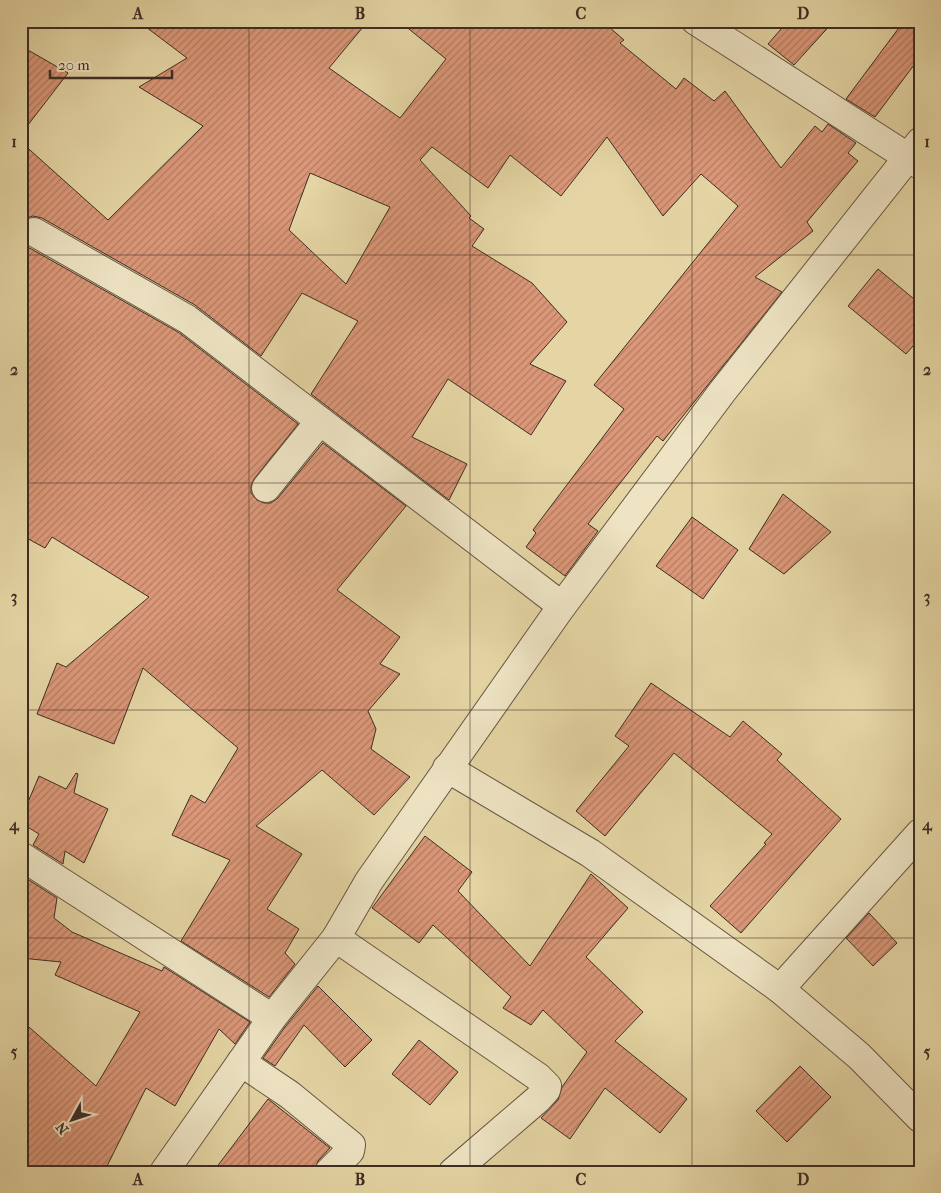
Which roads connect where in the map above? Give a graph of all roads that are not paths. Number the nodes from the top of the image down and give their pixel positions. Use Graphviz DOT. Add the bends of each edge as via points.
graph roads {
  1 [pos="696,21"];
  2 [pos="916,154"];
  3 [pos="34,232"];
  4 [pos="320,421"];
  5 [pos="266,488"];
  6 [pos="562,606"];
  7 [pos="447,768"];
  8 [pos="920,833"];
  9 [pos="21,856"];
  10 [pos="336,938"];
  11 [pos="780,988"];
  12 [pos="272,1018"];
  13 [pos="241,1062"];
  14 [pos="920,1118"];
  15 [pos="164,1172"];
  16 [pos="329,1172"];
  17 [pos="453,1172"];
  1 -- 2 [label="street"];
  2 -- 6 [label="street" via="722,392"];
  3 -- 4 [label="street" via="187,319"];
  4 -- 5 [label="street"];
  4 -- 6 [label="street"];
  6 -- 7 [label="street"];
  7 -- 10 [label="street" via="369,881"];
  7 -- 11 [label="street" via="590,853"];
  8 -- 11 [label="street"];
  9 -- 12 [label="street"];
  10 -- 12 [label="street"];
  10 -- 17 [label="street" via="547,1086 538,1099"];
  11 -- 14 [label="street" via="859,1056"];
  12 -- 13 [label="street"];
  13 -- 15 [label="street"];
  13 -- 16 [label="street" via="290,1095 351,1145 350,1151"];
}
